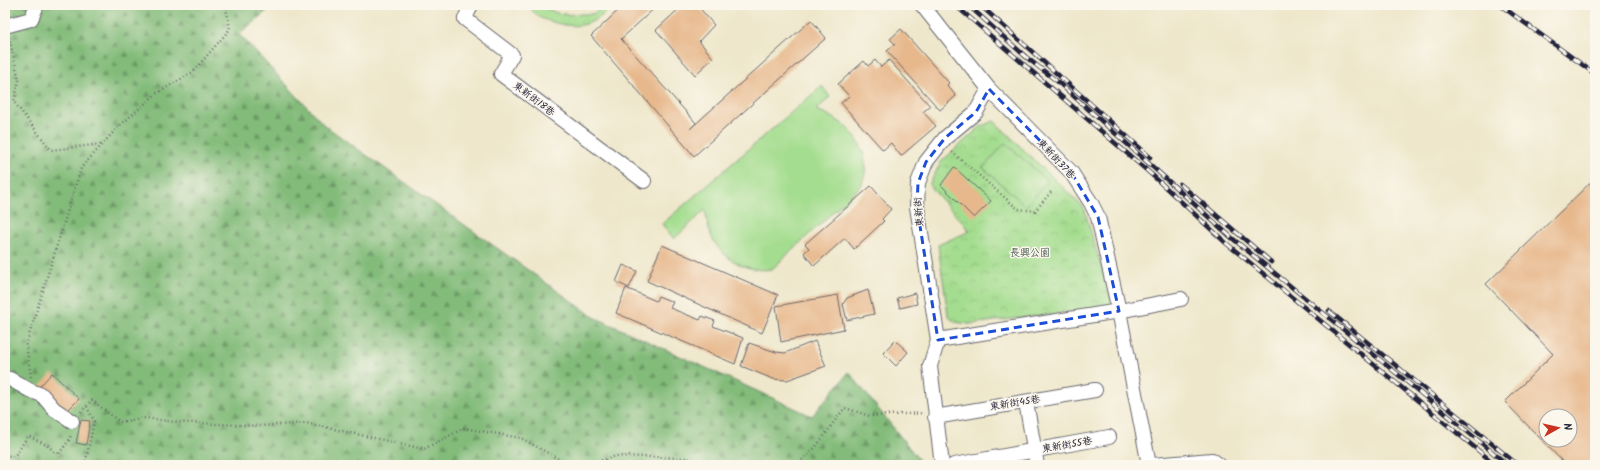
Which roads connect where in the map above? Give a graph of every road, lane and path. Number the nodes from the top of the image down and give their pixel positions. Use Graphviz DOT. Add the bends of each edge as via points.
graph roads {
  1 [pos="37,5"];
  2 [pos="230,5"];
  3 [pos="471,5"];
  4 [pos="922,5"];
  5 [pos="6,26"];
  6 [pos="989,89"];
  7 [pos="102,144"];
  8 [pos="952,152"];
  9 [pos="644,181"];
  10 [pos="1051,192"];
  11 [pos="1182,299"];
  12 [pos="1119,311"];
  13 [pos="938,340"];
  14 [pos="5,378"];
  15 [pos="32,378"];
  16 [pos="1095,390"];
  17 [pos="1026,402"];
  18 [pos="87,407"];
  19 [pos="935,414"];
  20 [pos="72,421"];
  21 [pos="1108,437"];
  22 [pos="1034,450"];
  23 [pos="5,454"];
  24 [pos="85,465"];
  25 [pos="575,465"];
  26 [pos="586,465"];
  27 [pos="723,465"];
  28 [pos="791,465"];
  29 [pos="942,465"];
  30 [pos="954,465"];
  31 [pos="1037,465"];
  32 [pos="1149,465"];
  33 [pos="1153,465"];
  34 [pos="1219,465"];
  1 -- 5 [label="street" via="31,18"];
  2 -- 7 [label="path" via="226,8 230,29 193,72 157,93"];
  3 -- 9 [label="street, 東新街18巷" via="465,19 512,55 502,74"];
  4 -- 6 [label="street"];
  5 -- 7 [label="path" via="18,80 14,102 51,150"];
  6 -- 12 [label="street, 東新街37巷" via="1071,172 1091,203 1098,217"];
  6 -- 13 [label="street, 東新街" via="976,112 945,138 926,162 918,183 917,207"];
  7 -- 15 [label="path" via="81,168 58,236 26,345"];
  8 -- 10 [label="path" via="1018,209 1035,211"];
  11 -- 12 [label="street"];
  12 -- 13 [label="street"];
  12 -- 32 [label="street, 東新街37巷"];
  13 -- 19 [label="street, 東新街" via="930,366"];
  14 -- 20 [label="street" via="42,395 54,409"];
  16 -- 17 [label="street, 東新街45巷"];
  17 -- 19 [label="street, 東新街45巷"];
  17 -- 22 [label="street"];
  18 -- 20 [label="path"];
  18 -- 24 [label="path" via="94,421"];
  18 -- 25 [label="path" via="92,400 120,422 145,418 260,426 306,424 424,449 464,428 521,438 562,461"];
  19 -- 28 [label="path" via="870,416 845,408 816,446 798,463"];
  19 -- 29 [label="street, 東新街"];
  20 -- 23 [label="path" via="70,439 58,455 47,445 28,436 18,453 12,457"];
  21 -- 22 [label="street, 東新街55巷"];
  22 -- 30 [label="street, 東新街55巷"];
  22 -- 31 [label="street"];
  26 -- 27 [label="path" via="616,456 685,458"];
  33 -- 34 [label="street" via="1212,460"];
}
